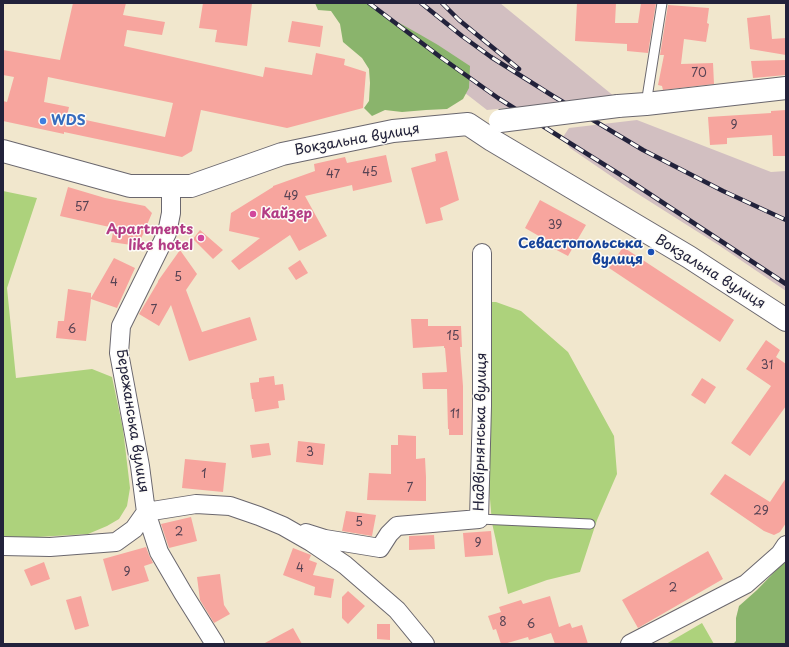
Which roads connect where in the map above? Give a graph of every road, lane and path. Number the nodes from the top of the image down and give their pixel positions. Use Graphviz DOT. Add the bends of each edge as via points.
graph roads {
  1 [pos="662,3"];
  2 [pos="786,88"];
  3 [pos="646,104"];
  4 [pos="468,124"];
  5 [pos="3,151"];
  6 [pos="171,186"];
  7 [pos="482,253"];
  8 [pos="786,320"];
  9 [pos="146,512"];
  10 [pos="480,518"];
  11 [pos="590,524"];
  12 [pos="282,526"];
  13 [pos="786,545"];
  14 [pos="3,546"];
  15 [pos="215,644"];
  16 [pos="425,644"];
  17 [pos="630,644"];
  1 -- 3 [label="lane"];
  2 -- 3 [label="main road"];
  3 -- 4 [label="main road, bridge"];
  4 -- 6 [label="main road, Вокзальна вулиця" via="393,131 282,154 191,186"];
  4 -- 8 [label="main road, Вокзальна вулиця" via="689,257"];
  5 -- 6 [label="main road, Вокзальна вулиця" via="130,186"];
  6 -- 9 [label="street, Бережанська вулиця" via="171,213 167,233 121,326 119,353"];
  7 -- 10 [label="street, Надвірнянська вулиця"];
  9 -- 12 [label="street, Надвірнянська вулиця" via="196,504 230,506"];
  9 -- 14 [label="street, Бережанська вулиця" via="134,529 116,542 50,547"];
  9 -- 15 [label="street" via="160,552"];
  10 -- 11 [label="lane"];
  10 -- 12 [label="street, Надвірнянська вулиця" via="397,526 380,548 325,539"];
  12 -- 16 [label="street, Надвірнянська вулиця" via="345,565 397,610"];
  13 -- 17 [label="street" via="780,554 746,584"];
}
